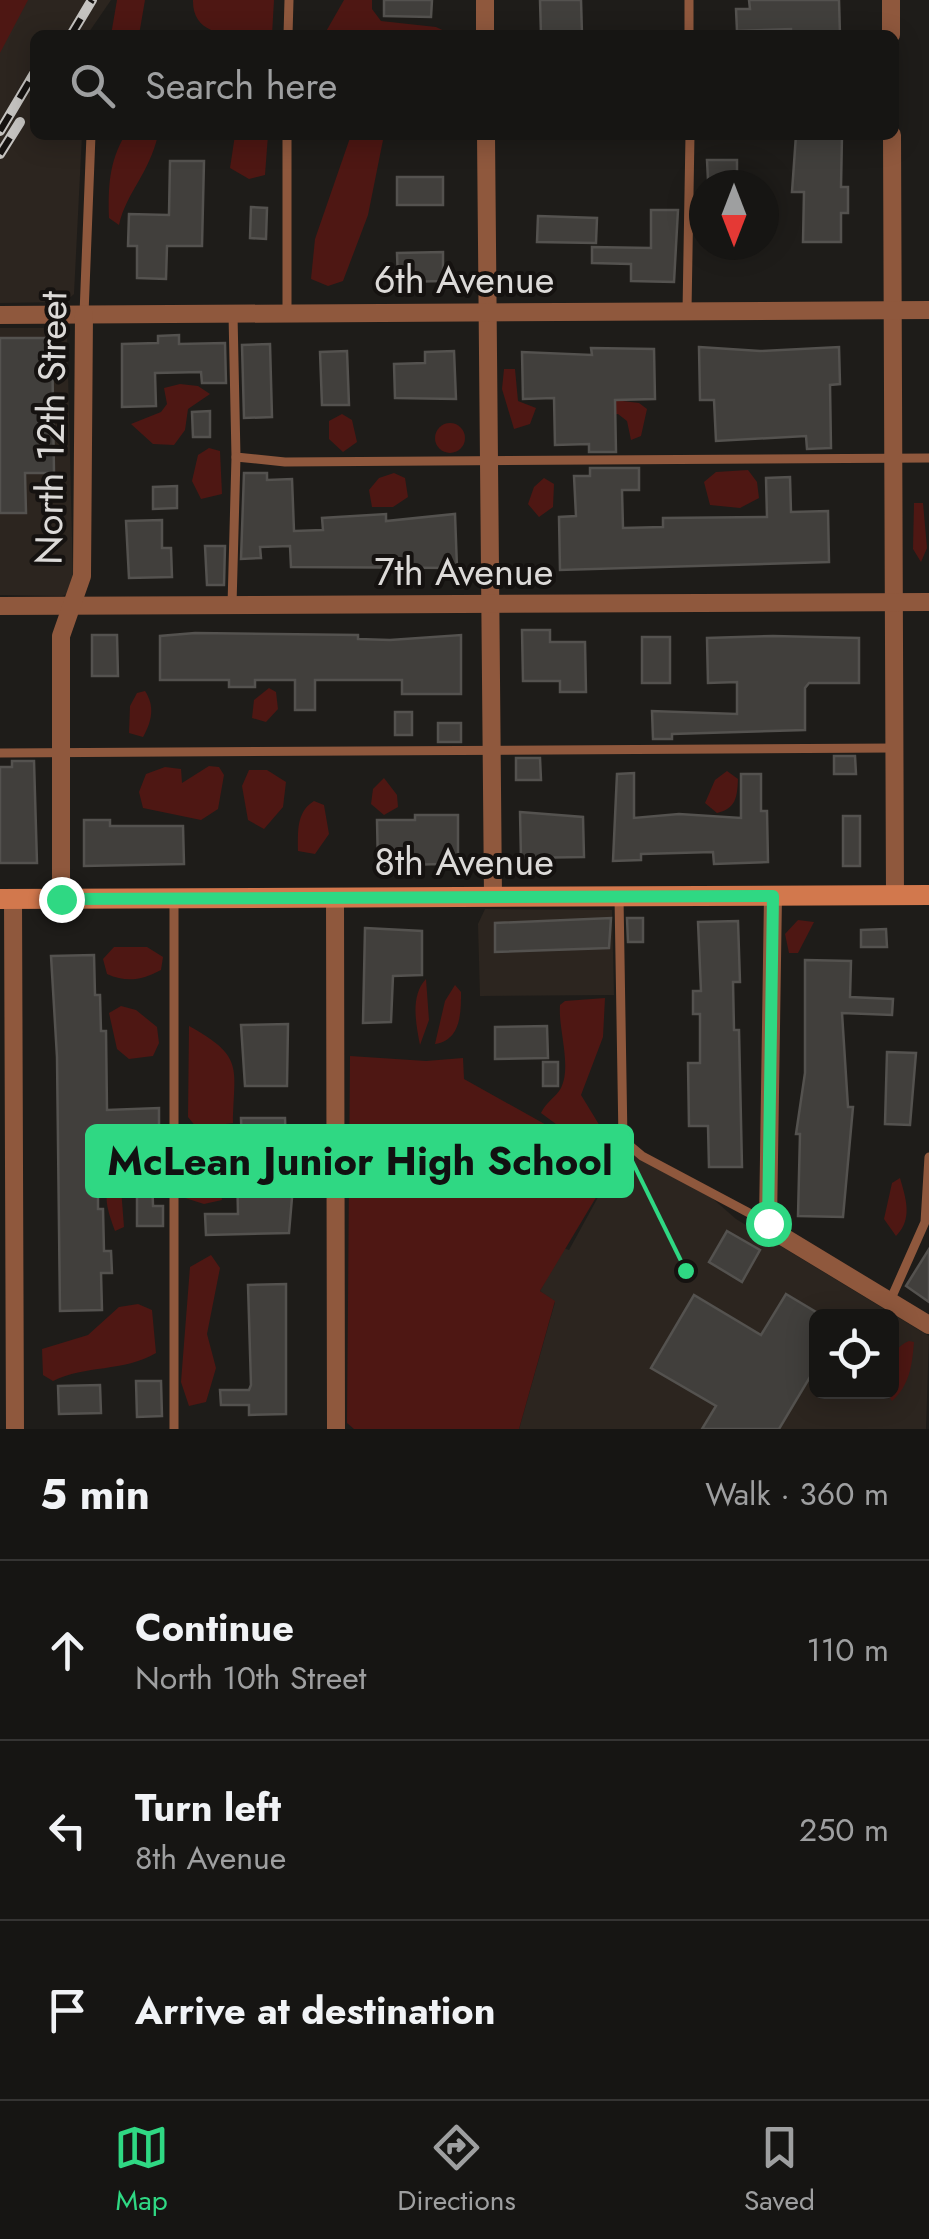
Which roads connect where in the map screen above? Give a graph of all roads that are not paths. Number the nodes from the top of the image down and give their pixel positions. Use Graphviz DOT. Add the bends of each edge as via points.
graph roads {
  1 [pos="288,0"];
  2 [pos="485,0"];
  3 [pos="688,0"];
  4 [pos="891,0"];
  5 [pos="288,30"];
  6 [pos="485,30"];
  7 [pos="689,30"];
  8 [pos="891,30"];
  9 [pos="92,140"];
  10 [pos="286,140"];
  11 [pos="486,140"];
  12 [pos="690,140"];
  13 [pos="892,140"];
  14 [pos="893,310"];
  15 [pos="929,310"];
  16 [pos="688,311"];
  17 [pos="487,312"];
  18 [pos="287,313"];
  19 [pos="84,314"];
  20 [pos="233,314"];
  21 [pos="0,315"];
  22 [pos="236,457"];
  23 [pos="894,458"];
  24 [pos="929,458"];
  25 [pos="489,460"];
  26 [pos="894,602"];
  27 [pos="929,602"];
  28 [pos="490,604"];
  29 [pos="232,605"];
  30 [pos="0,606"];
  31 [pos="71,606"];
  32 [pos="894,748"];
  33 [pos="491,749"];
  34 [pos="0,752"];
  35 [pos="61,752"];
  36 [pos="929,895"];
  37 [pos="618,896"];
  38 [pos="773,896"];
  39 [pos="894,896"];
  40 [pos="493,897"];
  41 [pos="174,898"];
  42 [pos="334,898"];
  43 [pos="7,899"];
  44 [pos="61,899"];
  45 [pos="929,1158"];
  46 [pos="768,1223"];
  47 [pos="890,1302"];
  48 [pos="929,1325"];
  49 [pos="15,1429"];
  50 [pos="174,1429"];
  51 [pos="336,1429"];
  1 -- 5 [label="lane"];
  2 -- 6 [label="street"];
  3 -- 7 [label="lane"];
  4 -- 8 [label="street"];
  9 -- 19 [label="lane, North 12th Street"];
  10 -- 18 [label="lane"];
  11 -- 17 [label="street"];
  12 -- 16 [label="lane"];
  13 -- 14 [label="street"];
  14 -- 15 [label="street, 6th Avenue"];
  14 -- 16 [label="street, 6th Avenue"];
  14 -- 23 [label="street"];
  16 -- 17 [label="street, 6th Avenue"];
  17 -- 18 [label="street, 6th Avenue"];
  17 -- 25 [label="street"];
  18 -- 20 [label="street, 6th Avenue"];
  19 -- 20 [label="street, 6th Avenue"];
  19 -- 21 [label="street, 6th Avenue"];
  19 -- 31 [label="street, North 12th Street" via="82,576"];
  20 -- 22 [label="lane"];
  22 -- 25 [label="lane"];
  22 -- 29 [label="lane"];
  23 -- 24 [label="lane"];
  23 -- 25 [label="lane"];
  23 -- 26 [label="street"];
  25 -- 28 [label="street"];
  26 -- 27 [label="street, 7th Avenue"];
  26 -- 28 [label="street, 7th Avenue"];
  26 -- 32 [label="street"];
  28 -- 29 [label="street, 7th Avenue"];
  28 -- 33 [label="street"];
  29 -- 31 [label="street, 7th Avenue"];
  30 -- 31 [label="street, 7th Avenue"];
  31 -- 35 [label="street, North 12th Street" via="61,636"];
  32 -- 33 [label="lane"];
  32 -- 39 [label="street"];
  33 -- 35 [label="lane"];
  33 -- 40 [label="street"];
  34 -- 35 [label="lane"];
  35 -- 44 [label="street, North 12th Street"];
  36 -- 39 [label="street, 8th Avenue"];
  37 -- 38 [label="street, 8th Avenue"];
  37 -- 40 [label="street, 8th Avenue"];
  37 -- 46 [label="lane" via="623,1140"];
  38 -- 39 [label="street, 8th Avenue"];
  38 -- 46 [label="street"];
  40 -- 42 [label="street, 8th Avenue"];
  41 -- 42 [label="street, 8th Avenue"];
  41 -- 44 [label="street, 8th Avenue"];
  41 -- 50 [label="lane"];
  42 -- 51 [label="street"];
  43 -- 44 [label="street, 8th Avenue"];
  43 -- 49 [label="street"];
  45 -- 47 [label="lane" via="925,1222"];
  46 -- 47 [label="street"];
  47 -- 48 [label="street"];
}
